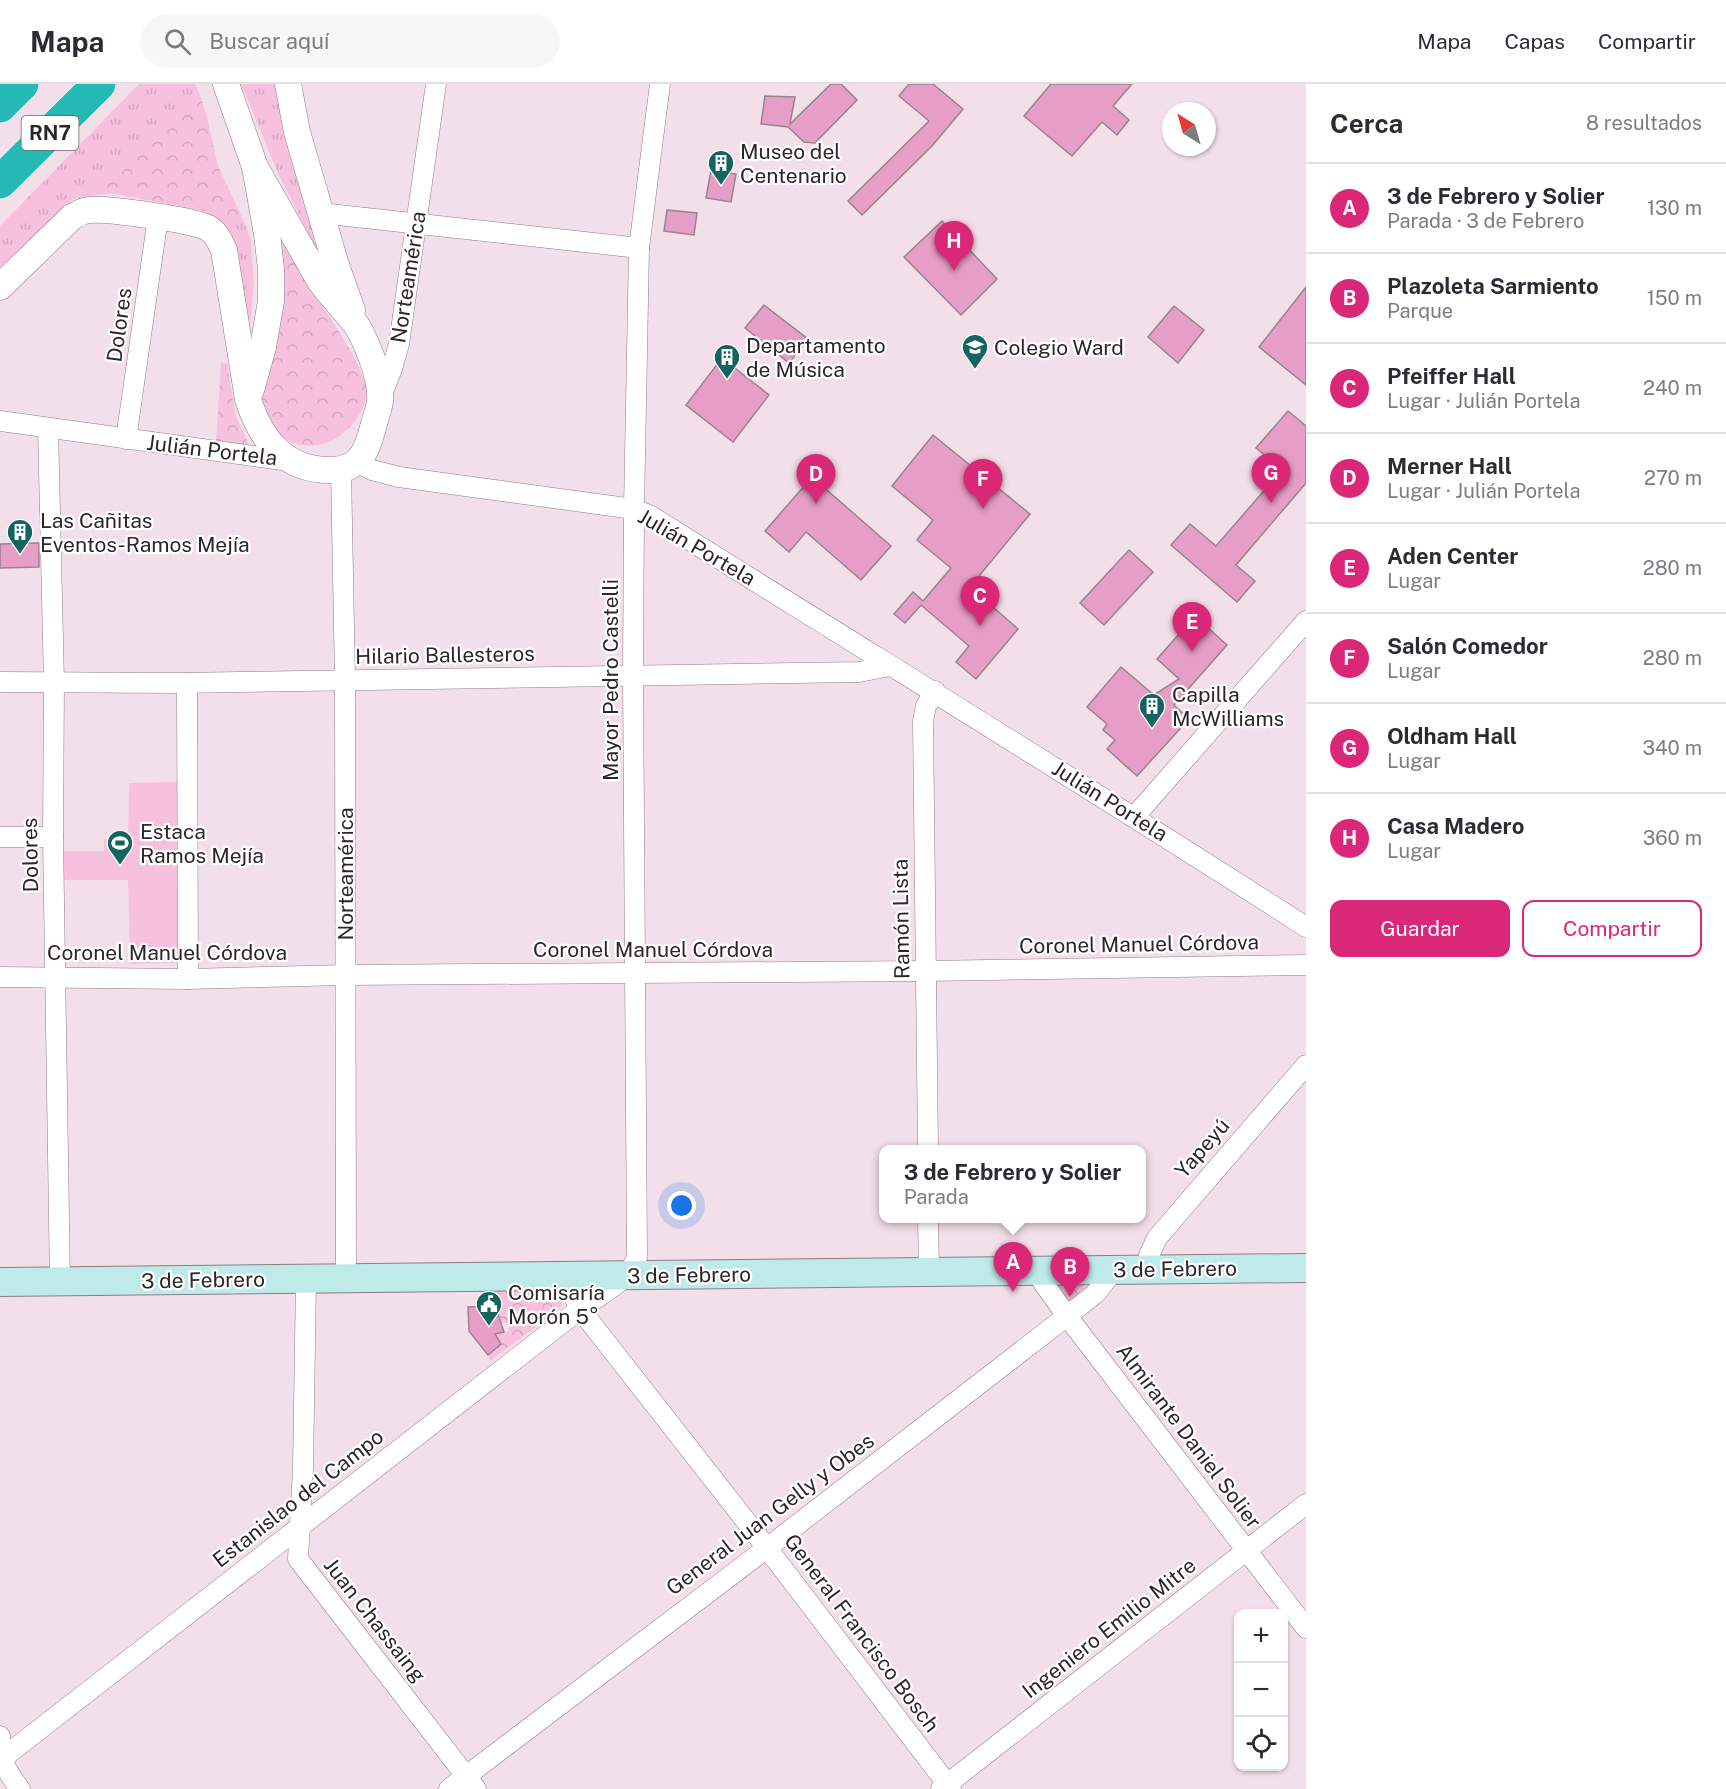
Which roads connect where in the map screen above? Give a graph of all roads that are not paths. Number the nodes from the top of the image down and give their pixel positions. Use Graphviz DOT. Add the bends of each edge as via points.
graph roads {
  1 [pos="22,84"];
  2 [pos="99,84"];
  3 [pos="226,84"];
  4 [pos="288,84"];
  5 [pos="436,84"];
  6 [pos="660,84"];
  7 [pos="0,106"];
  8 [pos="255,167"];
  9 [pos="0,182"];
  10 [pos="320,213"];
  11 [pos="158,217"];
  12 [pos="417,223"];
  13 [pos="639,248"];
  14 [pos="0,287"];
  15 [pos="357,325"];
  16 [pos="248,399"];
  17 [pos="380,399"];
  18 [pos="0,421"];
  19 [pos="48,428"];
  20 [pos="126,439"];
  21 [pos="290,460"];
  22 [pos="348,466"];
  23 [pos="634,509"];
  24 [pos="1306,621"];
  25 [pos="890,666"];
  26 [pos="633,676"];
  27 [pos="345,680"];
  28 [pos="0,682"];
  29 [pos="54,682"];
  30 [pos="187,683"];
  31 [pos="934,691"];
  32 [pos="1135,816"];
  33 [pos="0,837"];
  34 [pos="53,837"];
  35 [pos="1306,927"];
  36 [pos="1306,965"];
  37 [pos="926,971"];
  38 [pos="636,973"];
  39 [pos="345,975"];
  40 [pos="55,976"];
  41 [pos="0,977"];
  42 [pos="188,979"];
  43 [pos="1306,1065"];
  44 [pos="927,1145"];
  45 [pos="928,1223"];
  46 [pos="1306,1268"];
  47 [pos="1145,1269"];
  48 [pos="1114,1270"];
  49 [pos="1038,1271"];
  50 [pos="929,1272"];
  51 [pos="627,1275"];
  52 [pos="564,1276"];
  53 [pos="346,1278"];
  54 [pos="306,1279"];
  55 [pos="0,1282"];
  56 [pos="60,1282"];
  57 [pos="580,1309"];
  58 [pos="1067,1316"];
  59 [pos="1306,1504"];
  60 [pos="299,1527"];
  61 [pos="767,1548"];
  62 [pos="1246,1551"];
  63 [pos="1306,1629"];
  64 [pos="0,1736"];
  65 [pos="1,1759"];
  66 [pos="471,1782"];
  67 [pos="946,1787"];
  68 [pos="20,1789"];
  69 [pos="449,1789"];
  1 -- 7 [label="highway, RN7"];
  2 -- 9 [label="highway, RN7"];
  3 -- 8 [label="street"];
  4 -- 10 [label="street"];
  5 -- 12 [label="street, Norteamérica"];
  6 -- 13 [label="street, Mayor Pedro Castelli"];
  8 -- 15 [label="street" via="320,281"];
  8 -- 16 [label="street" via="267,234 271,301"];
  10 -- 12 [label="street"];
  10 -- 15 [label="street"];
  11 -- 14 [label="street" via="86,210 72,217"];
  11 -- 16 [label="street" via="202,225 218,237 224,250"];
  11 -- 20 [label="street, Dolores"];
  12 -- 13 [label="street"];
  12 -- 17 [label="street, Norteamérica" via="399,344"];
  13 -- 23 [label="street, Mayor Pedro Castelli"];
  15 -- 17 [label="street" via="377,376"];
  16 -- 21 [label="street" via="265,436"];
  17 -- 22 [label="street, Norteamérica" via="363,456"];
  18 -- 19 [label="street, Julián Portela"];
  19 -- 20 [label="street, Julián Portela"];
  19 -- 29 [label="street, Dolores"];
  20 -- 21 [label="street, Julián Portela"];
  21 -- 22 [label="street, Julián Portela" via="308,468"];
  22 -- 23 [label="street, Julián Portela" via="399,477"];
  22 -- 27 [label="street, Norteamérica"];
  23 -- 25 [label="street, Julián Portela"];
  23 -- 26 [label="street, Mayor Pedro Castelli"];
  24 -- 32 [label="street"];
  25 -- 26 [label="street, Hilario Ballesteros" via="859,672"];
  25 -- 31 [label="street, Julián Portela"];
  26 -- 27 [label="street, Hilario Ballesteros"];
  26 -- 38 [label="street, Mayor Pedro Castelli"];
  27 -- 30 [label="street, Hilario Ballesteros"];
  27 -- 39 [label="street, Norteamérica"];
  28 -- 29 [label="street, Hilario Ballesteros"];
  29 -- 30 [label="street, Hilario Ballesteros"];
  29 -- 34 [label="street, Dolores"];
  30 -- 42 [label="street"];
  31 -- 32 [label="street, Julián Portela"];
  31 -- 37 [label="street, Ramón Lista" via="923,721"];
  32 -- 35 [label="street, Julián Portela"];
  33 -- 34 [label="street"];
  34 -- 40 [label="street, Dolores"];
  36 -- 37 [label="street, Coronel Manuel Córdova"];
  37 -- 38 [label="street, Coronel Manuel Córdova"];
  37 -- 44 [label="street, Ramón Lista"];
  38 -- 39 [label="street, Coronel Manuel Córdova"];
  38 -- 51 [label="street, Mayor Pedro Castelli" via="637,1257"];
  39 -- 42 [label="street, Coronel Manuel Córdova"];
  39 -- 53 [label="street, Norteamérica"];
  40 -- 41 [label="street, Coronel Manuel Córdova"];
  40 -- 42 [label="street, Coronel Manuel Córdova"];
  40 -- 56 [label="street, Dolores"];
  43 -- 47 [label="street, Yapeyú" via="1157,1238"];
  45 -- 50 [label="street"];
  46 -- 47 [label="main road, 3 de Febrero"];
  47 -- 48 [label="main road, 3 de Febrero"];
  48 -- 49 [label="main road, 3 de Febrero"];
  48 -- 58 [label="street, General Juan Gelly y Obes" via="1096,1293"];
  49 -- 50 [label="main road, 3 de Febrero"];
  49 -- 58 [label="street, Almirante Daniel Solier"];
  50 -- 51 [label="main road, 3 de Febrero"];
  51 -- 52 [label="main road, 3 de Febrero"];
  51 -- 57 [label="street, Estanislao del Campo"];
  52 -- 53 [label="main road, 3 de Febrero"];
  52 -- 57 [label="street, General Francisco Bosch"];
  53 -- 54 [label="main road, 3 de Febrero"];
  54 -- 56 [label="main road, 3 de Febrero"];
  54 -- 60 [label="street, Juan Chassaing"];
  55 -- 56 [label="main road, 3 de Febrero"];
  57 -- 60 [label="street, Estanislao del Campo"];
  57 -- 61 [label="street, General Francisco Bosch"];
  58 -- 61 [label="street, General Juan Gelly y Obes"];
  58 -- 62 [label="street, Almirante Daniel Solier"];
  59 -- 62 [label="street, Ingeniero Emilio Mitre"];
  60 -- 65 [label="street, Estanislao del Campo"];
  60 -- 66 [label="street, Juan Chassaing" via="298,1559"];
  61 -- 66 [label="street, General Juan Gelly y Obes"];
  61 -- 67 [label="street, General Francisco Bosch"];
  62 -- 63 [label="street, Almirante Daniel Solier"];
  62 -- 67 [label="street, Ingeniero Emilio Mitre"];
  64 -- 65 [label="street"];
  65 -- 68 [label="street"];
  66 -- 69 [label="street, General Juan Gelly y Obes"];
}
